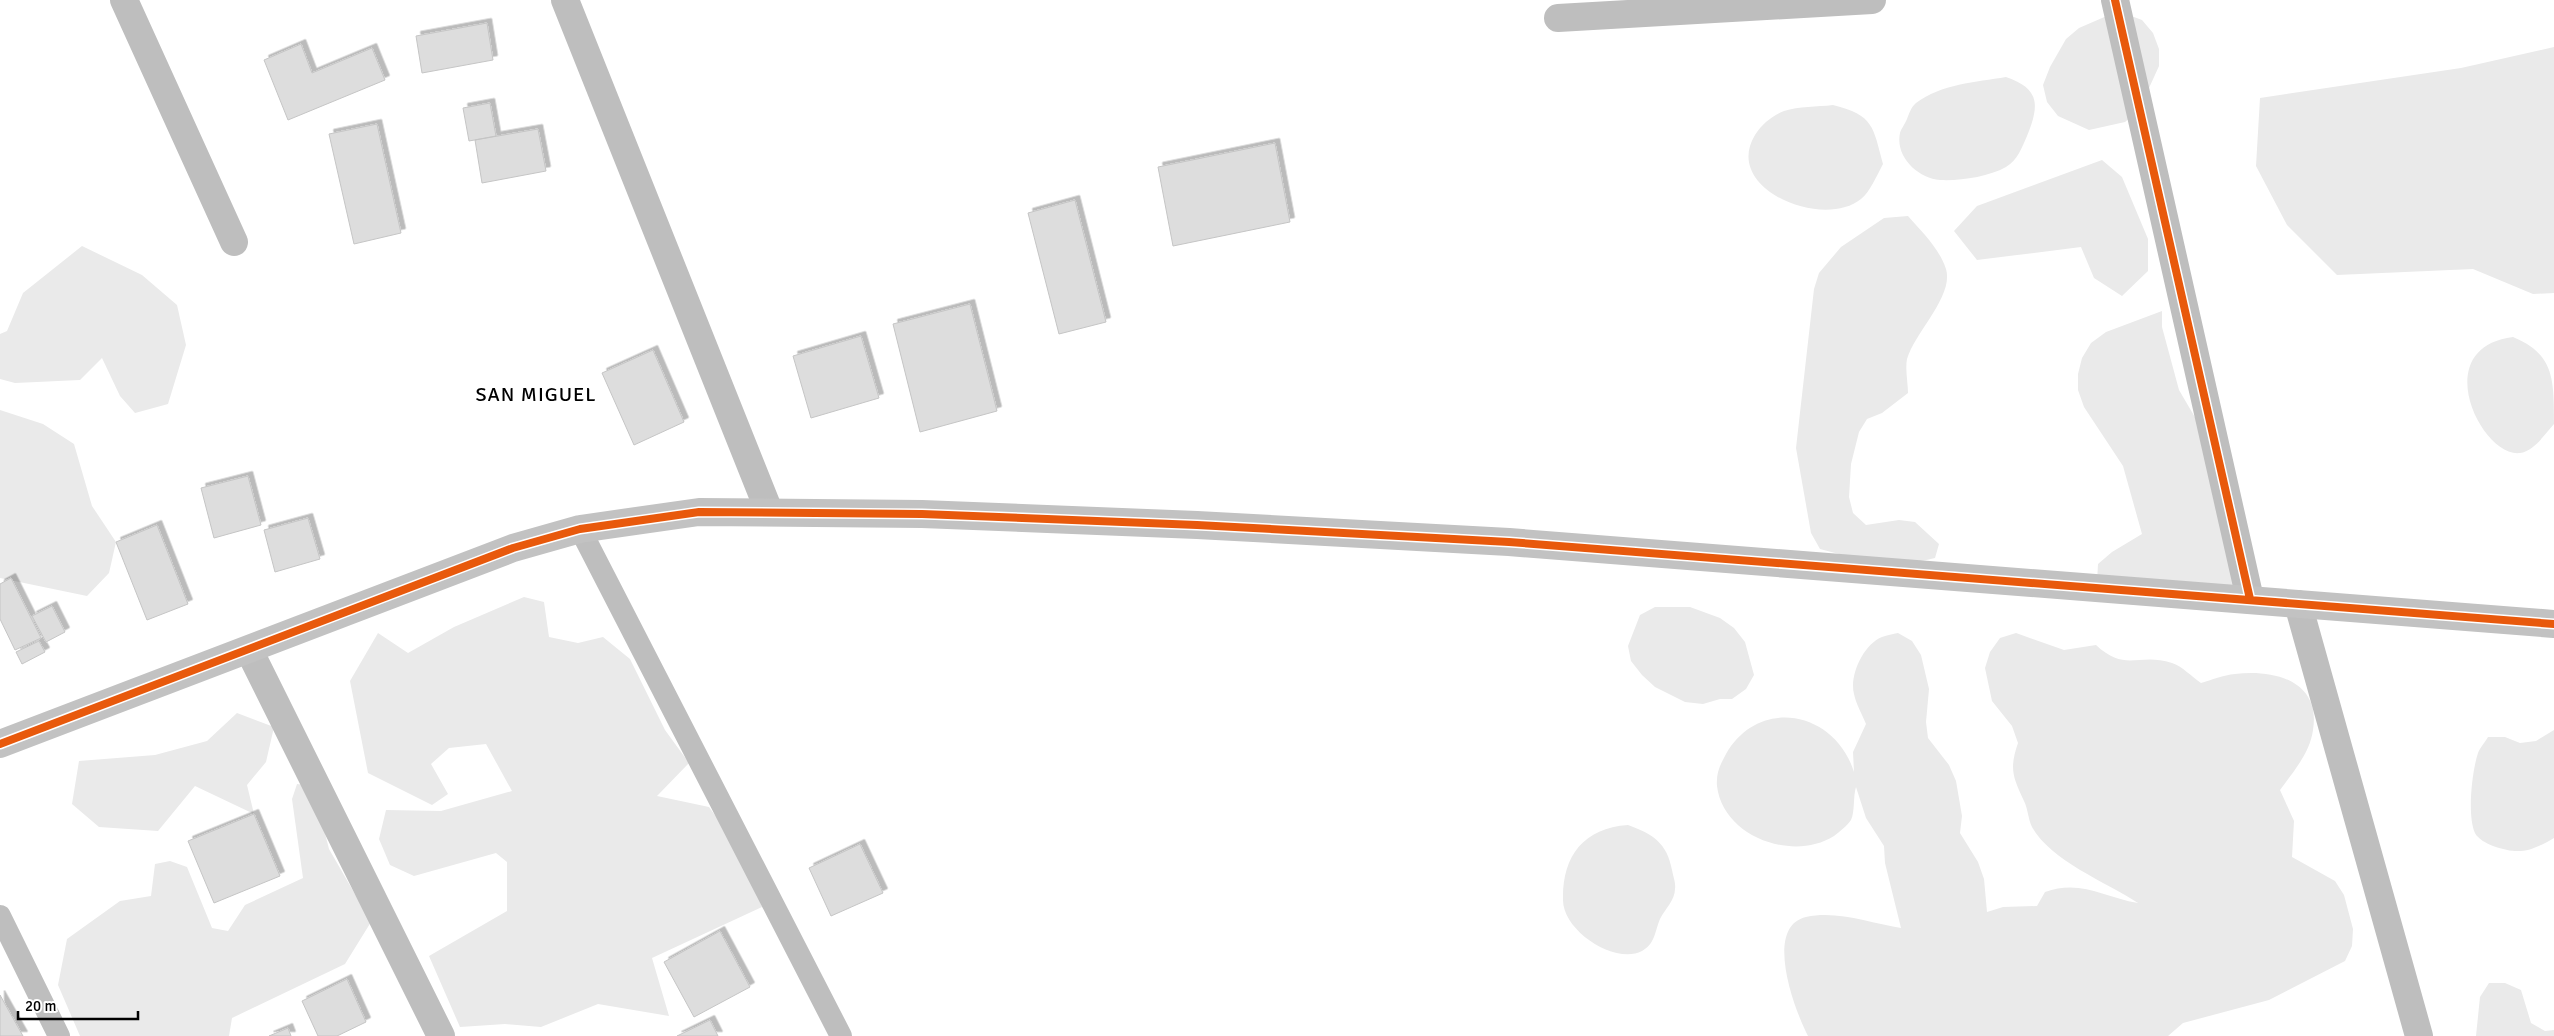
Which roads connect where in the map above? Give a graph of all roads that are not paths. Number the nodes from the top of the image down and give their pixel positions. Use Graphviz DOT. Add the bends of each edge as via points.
graph roads {
  1 [pos="124,0"];
  2 [pos="565,0"];
  3 [pos="1872,0"];
  4 [pos="2115,0"];
  5 [pos="1558,18"];
  6 [pos="234,242"];
  7 [pos="769,511"];
  8 [pos="580,529"];
  9 [pos="2250,599"];
  10 [pos="2298,604"];
  11 [pos="2554,624"];
  12 [pos="249,650"];
  13 [pos="0,744"];
  14 [pos="0,916"];
  15 [pos="59,1036"];
  16 [pos="441,1036"];
  17 [pos="842,1036"];
  18 [pos="2419,1036"];
  1 -- 6 [label="street"];
  2 -- 7 [label="street"];
  3 -- 5 [label="street"];
  4 -- 9 [label="street"];
  7 -- 8 [label="street" via="699,512"];
  7 -- 9 [label="street" via="1197,525 1509,542"];
  8 -- 12 [label="street" via="513,548"];
  8 -- 17 [label="lane"];
  9 -- 10 [label="street"];
  10 -- 11 [label="street"];
  10 -- 18 [label="street"];
  12 -- 13 [label="street"];
  12 -- 16 [label="street"];
  14 -- 15 [label="lane"];
}
